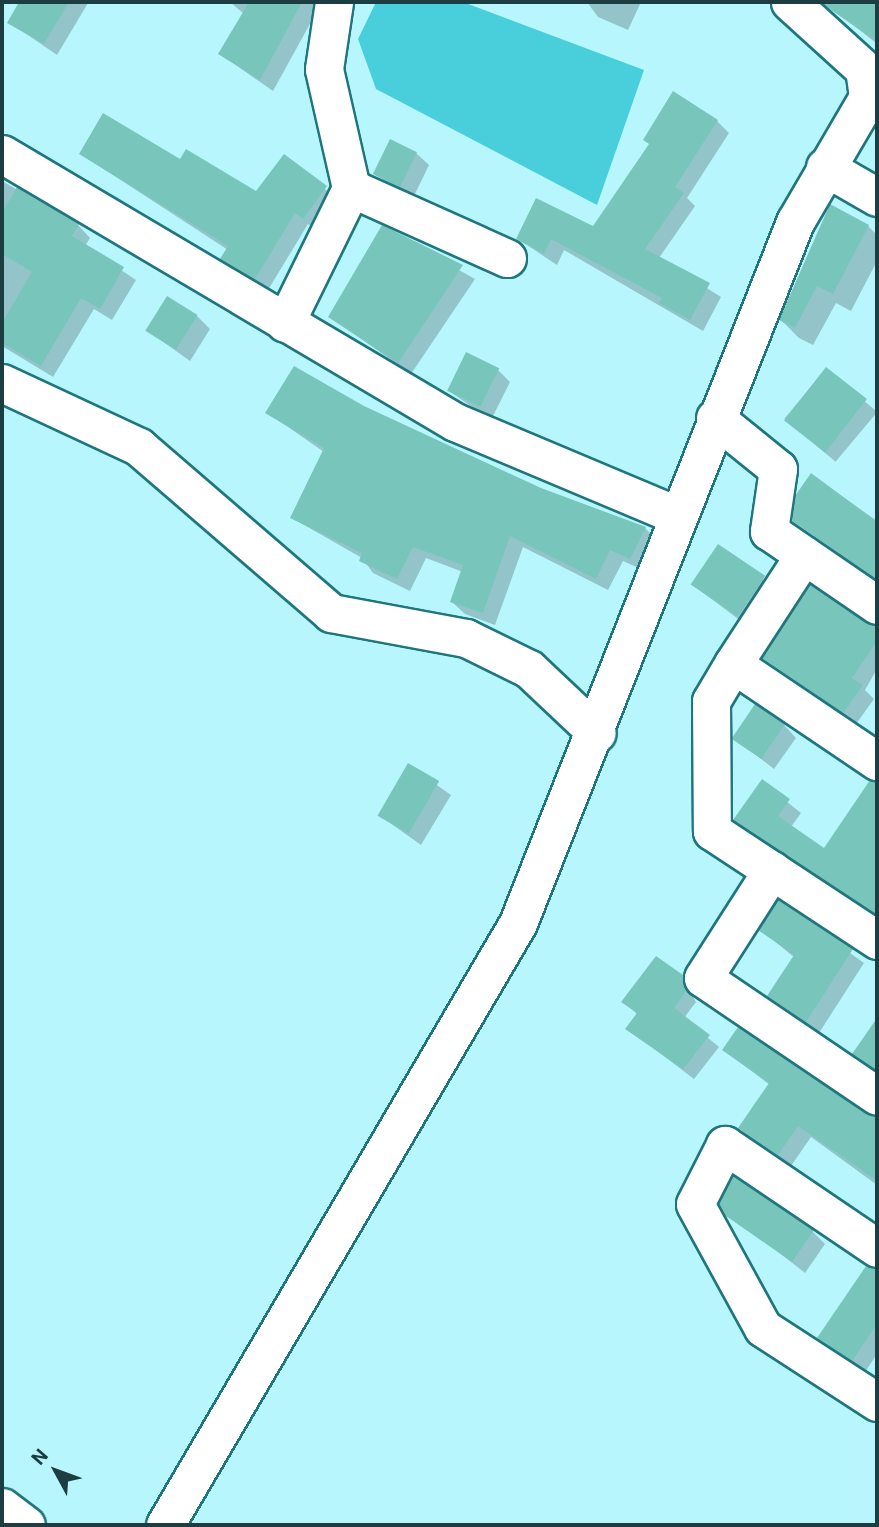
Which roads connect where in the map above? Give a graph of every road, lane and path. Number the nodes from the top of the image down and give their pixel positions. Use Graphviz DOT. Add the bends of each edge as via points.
graph roads {
  1 [pos="334,2"];
  2 [pos="789,2"];
  3 [pos="2,154"];
  4 [pos="825,167"];
  5 [pos="351,188"];
  6 [pos="877,197"];
  7 [pos="507,258"];
  8 [pos="285,323"];
  9 [pos="2,383"];
  10 [pos="715,418"];
  11 [pos="676,515"];
  12 [pos="804,555"];
  13 [pos="877,605"];
  14 [pos="733,664"];
  15 [pos="597,733"];
  16 [pos="877,761"];
  17 [pos="772,870"];
  18 [pos="877,940"];
  19 [pos="877,1096"];
  20 [pos="877,1248"];
  21 [pos="877,1402"];
  22 [pos="2,1507"];
  23 [pos="26,1525"];
  24 [pos="165,1525"];
  1 -- 5 [label="street" via="324,69"];
  2 -- 4 [label="street" via="864,69 868,97"];
  3 -- 8 [label="street"];
  4 -- 6 [label="street"];
  4 -- 10 [label="street"];
  5 -- 7 [label="street"];
  5 -- 8 [label="street"];
  8 -- 11 [label="street" via="455,422"];
  9 -- 15 [label="street" via="139,447 331,613 466,638 529,669"];
  10 -- 11 [label="street"];
  10 -- 12 [label="street" via="778,469 769,531"];
  11 -- 15 [label="street"];
  12 -- 13 [label="street"];
  12 -- 14 [label="street"];
  14 -- 16 [label="street"];
  14 -- 17 [label="street" via="711,701 712,831"];
  15 -- 24 [label="street" via="518,923"];
  17 -- 18 [label="street"];
  17 -- 19 [label="street" via="703,978"];
  20 -- 21 [label="street" via="725,1145 695,1204 763,1328"];
  22 -- 23 [label="street"];
}
